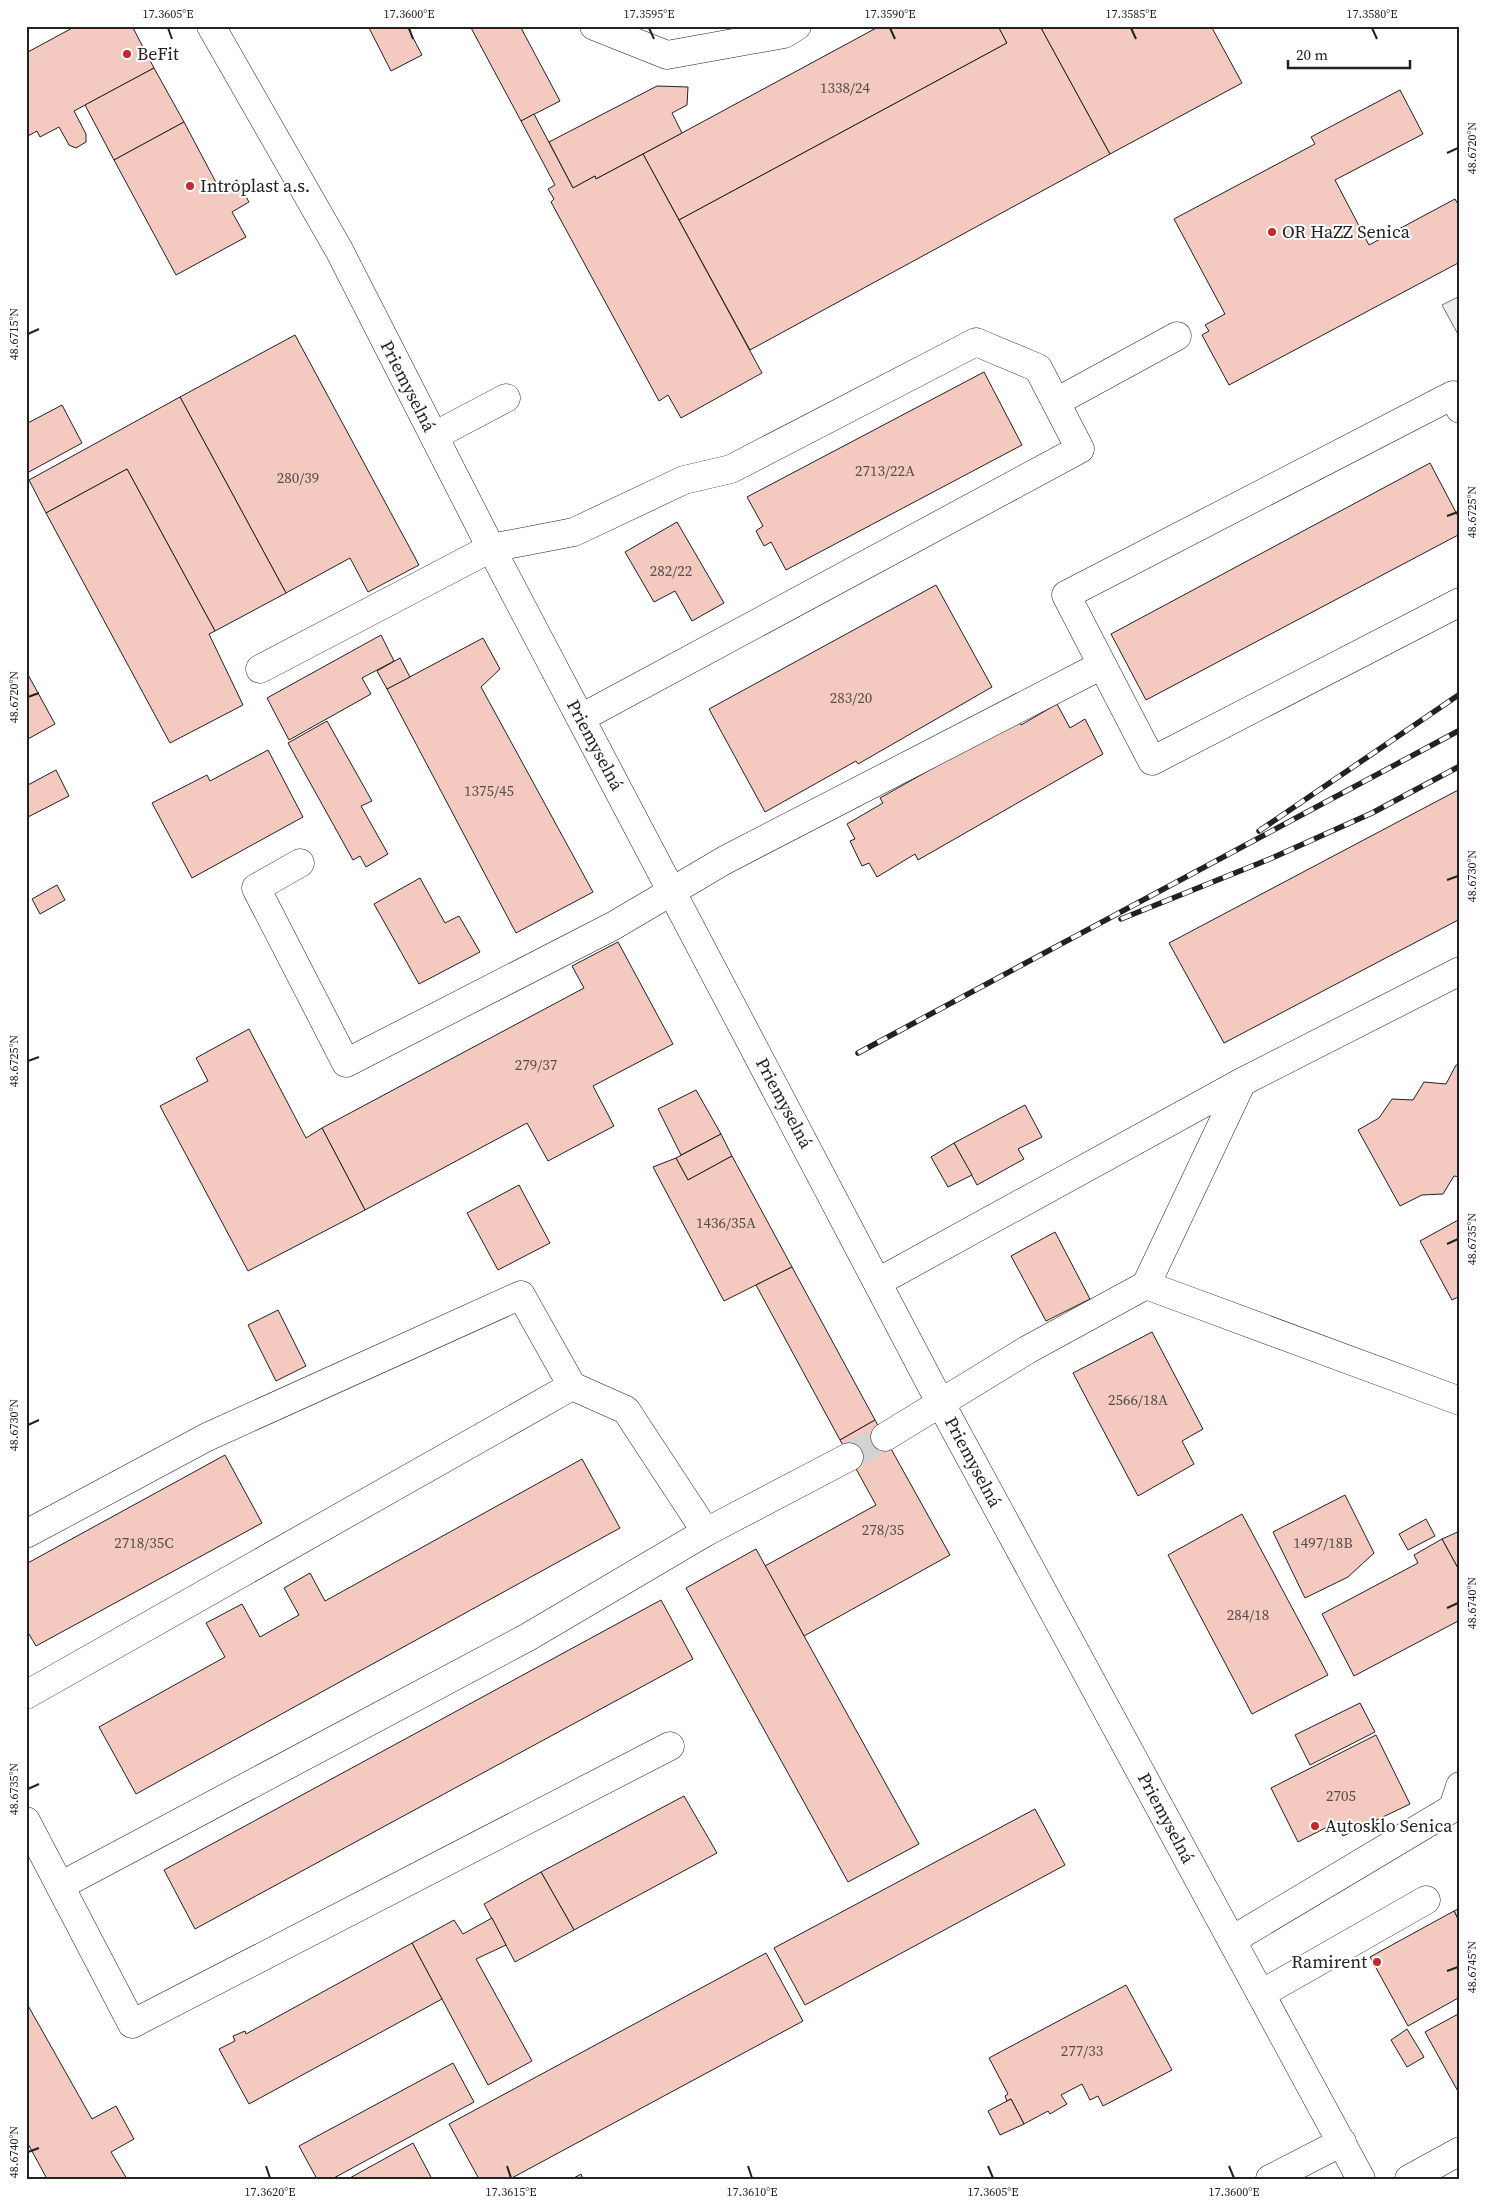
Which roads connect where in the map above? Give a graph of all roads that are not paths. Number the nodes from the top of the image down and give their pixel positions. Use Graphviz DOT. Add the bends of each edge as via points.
graph roads {
  1 [pos="211,26"];
  2 [pos="594,26"];
  3 [pos="797,26"];
  4 [pos="1178,336"];
  5 [pos="506,398"];
  6 [pos="1056,402"];
  7 [pos="1460,409"];
  8 [pos="434,436"];
  9 [pos="491,548"];
  10 [pos="1460,602"];
  11 [pos="1102,665"];
  12 [pos="260,669"];
  13 [pos="581,718"];
  14 [pos="300,863"];
  15 [pos="673,891"];
  16 [pos="1460,971"];
  17 [pos="1242,1082"];
  18 [pos="878,1282"];
  19 [pos="1146,1285"];
  20 [pos="1460,1376"];
  21 [pos="572,1386"];
  22 [pos="1434,1390"];
  23 [pos="1460,1401"];
  24 [pos="940,1402"];
  25 [pos="885,1437"];
  26 [pos="849,1456"];
  27 [pos="706,1532"];
  28 [pos="26,1534"];
  29 [pos="26,1695"];
  30 [pos="670,1746"];
  31 [pos="1460,1786"];
  32 [pos="26,1821"];
  33 [pos="60,1886"];
  34 [pos="1426,1900"];
  35 [pos="1232,1940"];
  36 [pos="1261,1994"];
  37 [pos="1342,2142"];
  38 [pos="1460,2151"];
  39 [pos="1270,2179"];
  40 [pos="1361,2179"];
  41 [pos="1409,2179"];
  1 -- 8 [label="street, Priemyselná" via="339,250"];
  2 -- 3 [label="street" via="667,55 784,34"];
  4 -- 6 [label="street"];
  5 -- 8 [label="street"];
  6 -- 9 [label="street" via="1038,368 976,342 731,469 684,480 574,532"];
  6 -- 13 [label="street" via="1080,449"];
  7 -- 11 [label="street" via="1453,396 1066,595"];
  8 -- 9 [label="street, Priemyselná"];
  9 -- 12 [label="street"];
  9 -- 13 [label="street, Priemyselná"];
  10 -- 11 [label="street" via="1152,761"];
  11 -- 15 [label="street" via="725,860"];
  13 -- 15 [label="street, Priemyselná"];
  14 -- 15 [label="street" via="256,888 346,1063 613,926"];
  15 -- 18 [label="street, Priemyselná"];
  16 -- 17 [label="street"];
  17 -- 18 [label="street"];
  17 -- 19 [label="street"];
  18 -- 24 [label="street, Priemyselná"];
  19 -- 22 [label="street"];
  19 -- 24 [label="street" via="1026,1350"];
  20 -- 22 [label="street"];
  21 -- 27 [label="street" via="626,1410"];
  21 -- 28 [label="street" via="521,1295 207,1437"];
  21 -- 29 [label="street"];
  22 -- 23 [label="street"];
  24 -- 25 [label="street"];
  24 -- 35 [label="street, Priemyselná"];
  26 -- 27 [label="street"];
  27 -- 33 [label="street" via="528,1637"];
  30 -- 33 [label="street" via="132,2024"];
  31 -- 35 [label="street" via="1453,1808"];
  32 -- 33 [label="street"];
  34 -- 36 [label="street"];
  35 -- 36 [label="street, Priemyselná"];
  36 -- 37 [label="street, Priemyselná"];
  37 -- 39 [label="street"];
  37 -- 40 [label="street, Priemyselná"];
  38 -- 41 [label="street"];
}
